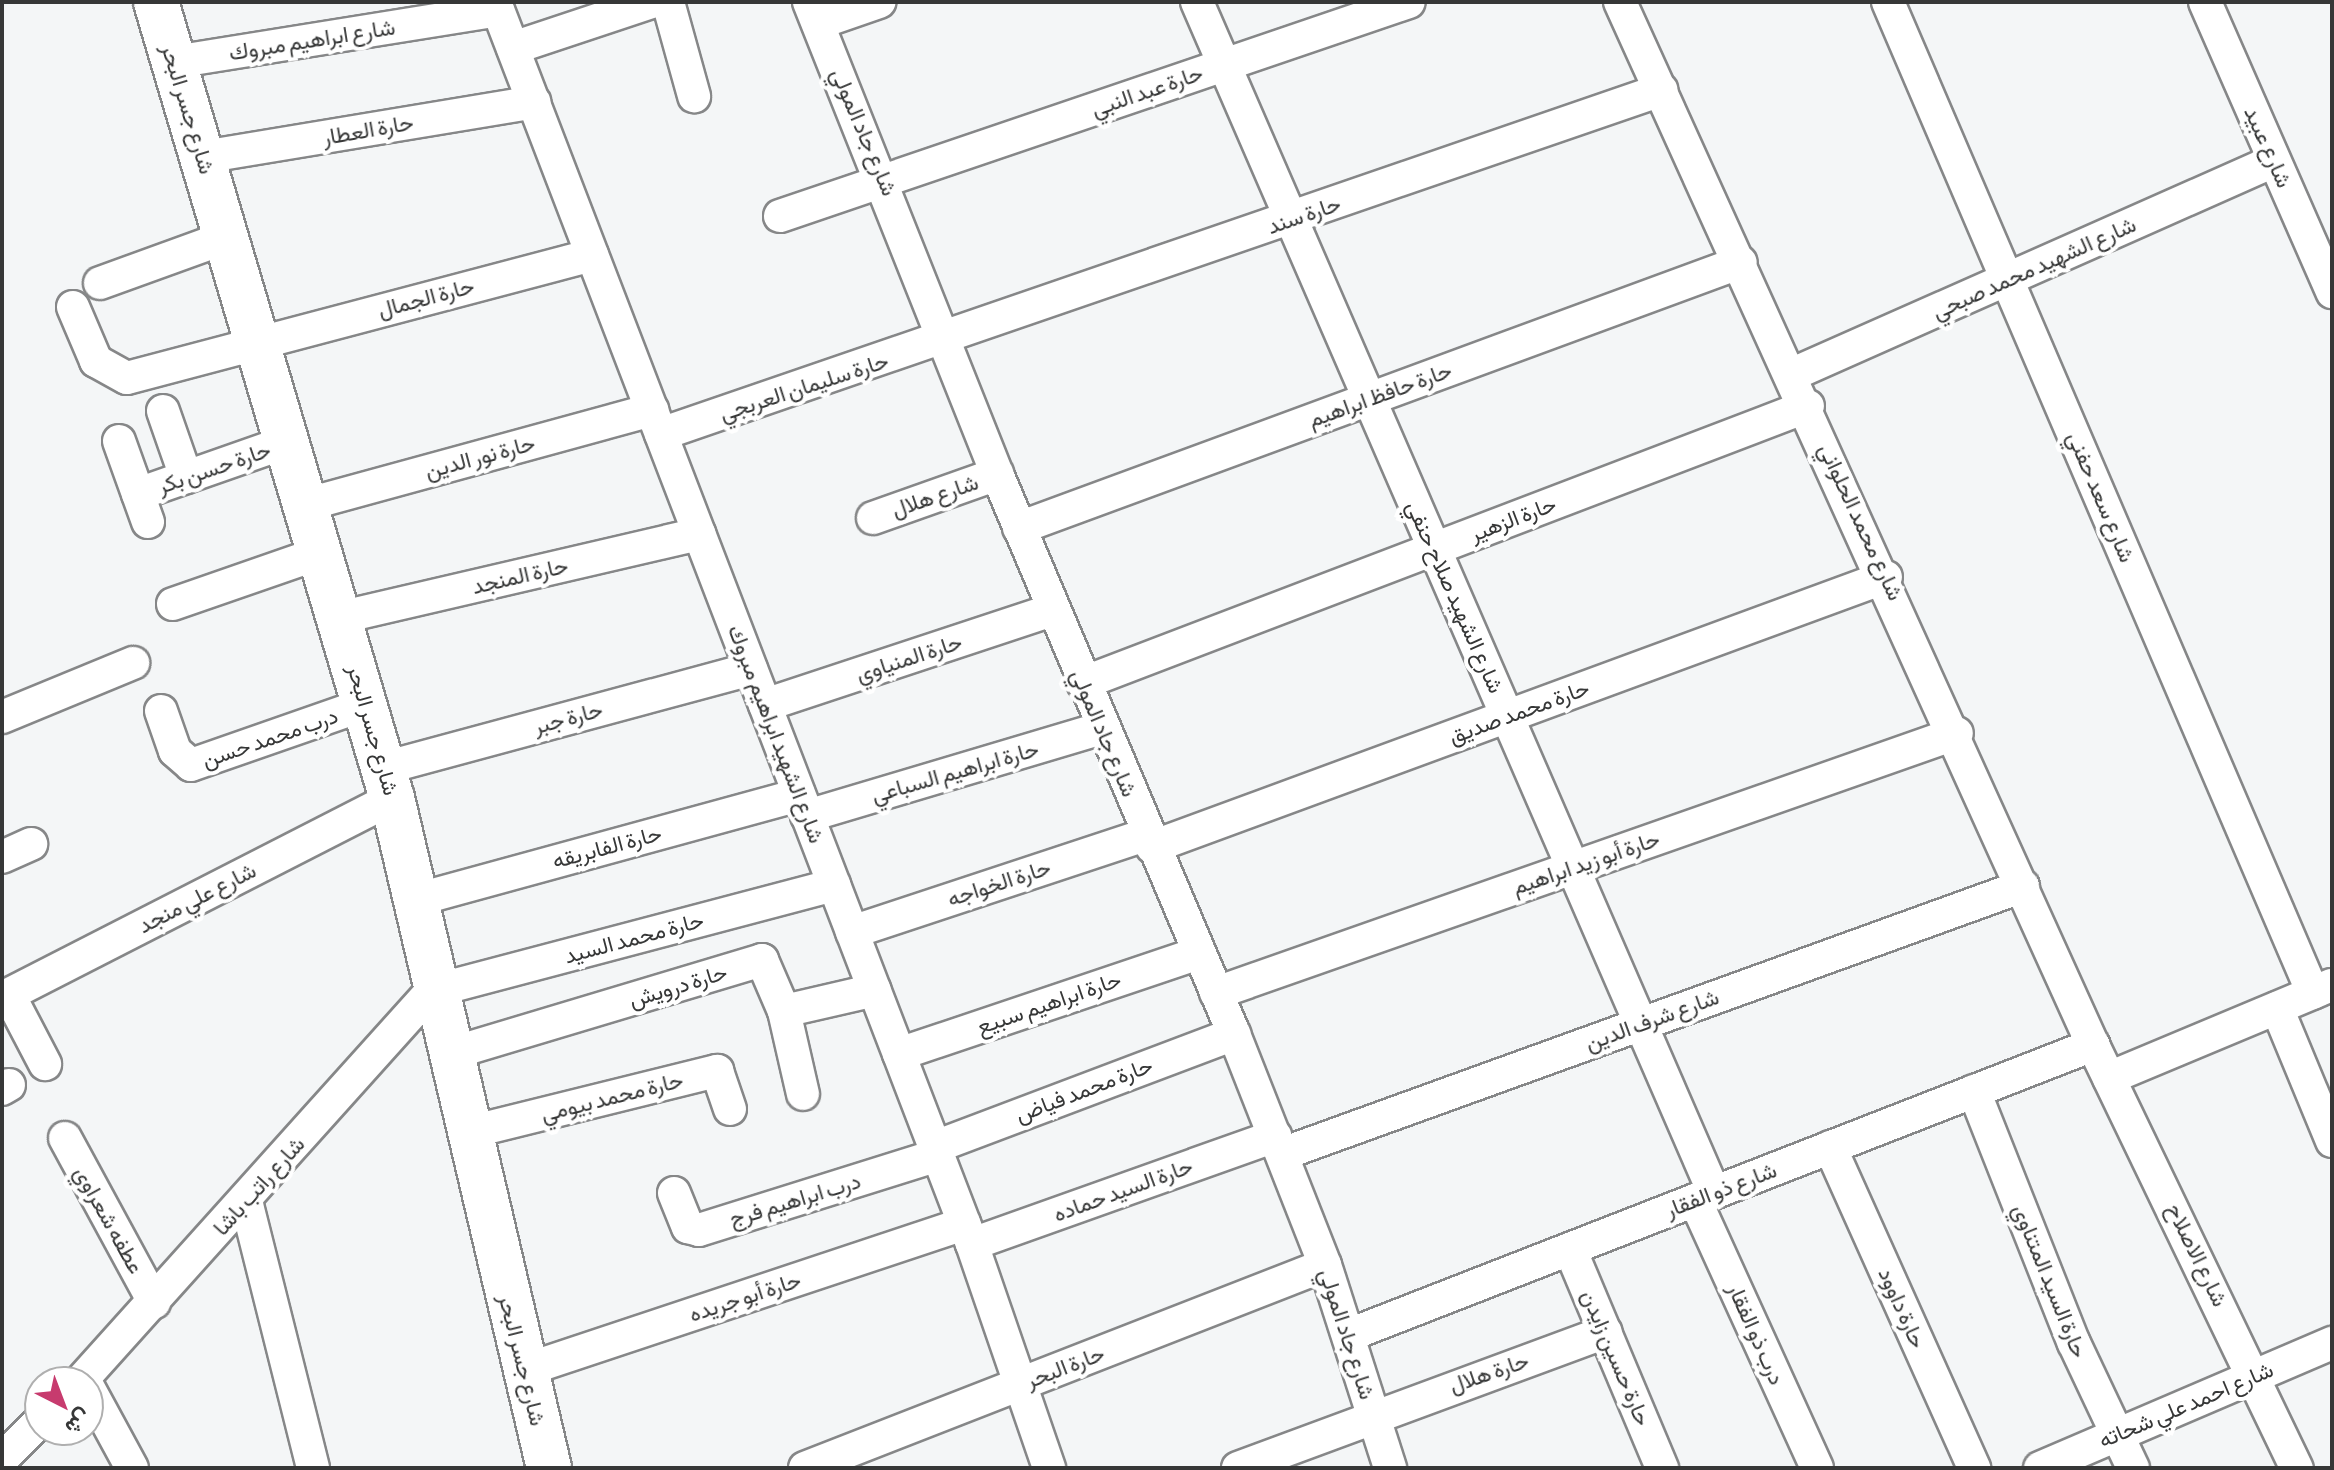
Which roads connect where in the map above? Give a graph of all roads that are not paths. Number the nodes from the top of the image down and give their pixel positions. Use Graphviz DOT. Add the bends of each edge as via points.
graph roads {
  1 [pos="156,2"];
  2 [pos="651,2"];
  3 [pos="668,2"];
  4 [pos="879,2"];
  5 [pos="1197,2"];
  6 [pos="1409,2"];
  7 [pos="1620,2"];
  8 [pos="1888,2"];
  9 [pos="2205,2"];
  10 [pos="497,6"];
  11 [pos="814,12"];
  12 [pos="513,48"];
  13 [pos="174,62"];
  14 [pos="1225,64"];
  15 [pos="1661,90"];
  16 [pos="694,96"];
  17 [pos="534,102"];
  18 [pos="203,157"];
  19 [pos="2274,161"];
  20 [pos="885,179"];
  21 [pos="780,216"];
  22 [pos="1291,220"];
  23 [pos="227,237"];
  24 [pos="592,255"];
  25 [pos="1741,262"];
  26 [pos="2007,279"];
  27 [pos="100,283"];
  28 [pos="2331,288"];
  29 [pos="73,307"];
  30 [pos="948,340"];
  31 [pos="259,342"];
  32 [pos="1793,374"];
  33 [pos="1368,399"];
  34 [pos="1808,406"];
  35 [pos="163,411"];
  36 [pos="656,422"];
  37 [pos="119,441"];
  38 [pos="289,441"];
  39 [pos="997,474"];
  40 [pos="186,477"];
  41 [pos="308,504"];
  42 [pos="873,518"];
  43 [pos="1019,528"];
  44 [pos="699,534"];
  45 [pos="1434,549"];
  46 [pos="323,552"];
  47 [pos="1886,577"];
  48 [pos="173,604"];
  49 [pos="1053,610"];
  50 [pos="342,617"];
  51 [pos="133,663"];
  52 [pos="751,669"];
  53 [pos="1083,683"];
  54 [pos="366,704"];
  55 [pos="765,705"];
  56 [pos="161,711"];
  57 [pos="2,717"];
  58 [pos="1507,717"];
  59 [pos="1103,728"];
  60 [pos="1957,733"];
  61 [pos="388,783"];
  62 [pos="803,805"];
  63 [pos="1149,841"];
  64 [pos="1572,868"];
  65 [pos="834,885"];
  66 [pos="2023,886"];
  67 [pos="415,900"];
  68 [pos="852,932"];
  69 [pos="1199,953"];
  70 [pos="434,989"];
  71 [pos="2322,989"];
  72 [pos="875,990"];
  73 [pos="1216,993"];
  74 [pos="5,997"];
  75 [pos="2277,1008"];
  76 [pos="784,1011"];
  77 [pos="1640,1025"];
  78 [pos="1234,1034"];
  79 [pos="2093,1045"];
  80 [pos="449,1054"];
  81 [pos="899,1054"];
  82 [pos="45,1064"];
  83 [pos="2109,1078"];
  84 [pos="1974,1091"];
  85 [pos="803,1094"];
  86 [pos="730,1109"];
  87 [pos="466,1133"];
  88 [pos="65,1138"];
  89 [pos="2332,1141"];
  90 [pos="1278,1145"];
  91 [pos="1830,1147"];
  92 [pos="936,1151"];
  93 [pos="674,1193"];
  94 [pos="1704,1196"];
  95 [pos="246,1201"];
  96 [pos="968,1234"];
  97 [pos="1570,1249"];
  98 [pos="1325,1265"];
  99 [pos="154,1302"];
  100 [pos="1606,1332"];
  101 [pos="1349,1335"];
  102 [pos="2332,1343"];
  103 [pos="99,1366"];
  104 [pos="525,1370"];
  105 [pos="2257,1375"];
  106 [pos="1017,1385"];
  107 [pos="1373,1414"];
  108 [pos="104,1418"];
  109 [pos="2118,1434"];
  110 [pos="24,1437"];
  111 [pos="2,1459"];
  112 [pos="1660,1467"];
  113 [pos="132,1468"];
  114 [pos="313,1468"];
  115 [pos="549,1468"];
  116 [pos="805,1468"];
  117 [pos="1049,1468"];
  118 [pos="1238,1468"];
  119 [pos="1390,1468"];
  120 [pos="1817,1468"];
  121 [pos="1974,1468"];
  122 [pos="2040,1468"];
  123 [pos="2133,1468"];
  124 [pos="2297,1468"];
  1 -- 13 [label="main road, شارع جسر البحر"];
  2 -- 12 [label="street"];
  3 -- 16 [label="street"];
  4 -- 11 [label="street"];
  5 -- 14 [label="street, شارع الشهيد صلاح حنفي"];
  6 -- 14 [label="street, حارة عبد النبي"];
  7 -- 15 [label="street, شارع محمد الحلواني"];
  8 -- 26 [label="street, شارع سعد حفني"];
  9 -- 19 [label="street, شارع عبيد"];
  10 -- 12 [label="street, شارع الشهيد ابراهيم مبروك"];
  10 -- 13 [label="street, شارع ابراهيم مبروك"];
  11 -- 20 [label="street, شارع جاد المولي"];
  12 -- 17 [label="street, شارع الشهيد ابراهيم مبروك"];
  13 -- 18 [label="main road, شارع جسر البحر"];
  14 -- 20 [label="street, حارة عبد النبي"];
  14 -- 22 [label="street, شارع الشهيد صلاح حنفي"];
  15 -- 22 [label="street, حارة سند"];
  15 -- 25 [label="street, شارع محمد الحلواني"];
  17 -- 18 [label="street, حارة العطار"];
  17 -- 24 [label="street, شارع الشهيد ابراهيم مبروك"];
  18 -- 23 [label="main road, شارع جسر البحر"];
  19 -- 26 [label="street, شارع الشهيد محمد صبحي"];
  19 -- 28 [label="street, شارع عبيد"];
  20 -- 21 [label="street, حارة عبد النبي"];
  20 -- 30 [label="street, شارع جاد المولي"];
  22 -- 30 [label="street, حارة سند"];
  22 -- 33 [label="street, شارع الشهيد صلاح حنفي"];
  23 -- 27 [label="street"];
  23 -- 31 [label="main road, شارع جسر البحر"];
  24 -- 31 [label="street, حارة الجمال"];
  24 -- 36 [label="street, شارع الشهيد ابراهيم مبروك"];
  25 -- 32 [label="street, شارع محمد الحلواني"];
  25 -- 33 [label="street, حارة حافظ ابراهيم"];
  26 -- 32 [label="street, شارع الشهيد محمد صبحي"];
  26 -- 71 [label="street, شارع سعد حفني"];
  29 -- 31 [label="street, حارة الجمال" via="96,361 118,377"];
  30 -- 36 [label="street, حارة سليمان العربجي"];
  30 -- 39 [label="street, شارع جاد المولي"];
  31 -- 38 [label="main road, شارع جسر البحر"];
  32 -- 34 [label="street, شارع محمد الحلواني"];
  33 -- 43 [label="street, حارة حافظ ابراهيم"];
  33 -- 45 [label="street, شارع الشهيد صلاح حنفي"];
  34 -- 45 [label="street, حارة الزهير"];
  34 -- 47 [label="street, شارع محمد الحلواني"];
  35 -- 40 [label="street"];
  36 -- 41 [label="street, حارة نور الدين"];
  36 -- 44 [label="street, شارع الشهيد ابراهيم مبروك"];
  37 -- 40 [label="street, حارة حسن بكر" via="143,508"];
  38 -- 40 [label="street, حارة حسن بكر"];
  38 -- 41 [label="main road, شارع جسر البحر"];
  39 -- 42 [label="street, شارع هلال"];
  39 -- 43 [label="street, شارع جاد المولي"];
  41 -- 46 [label="main road, شارع جسر البحر"];
  43 -- 49 [label="street, شارع جاد المولي"];
  44 -- 50 [label="street, حارة المنجد"];
  44 -- 52 [label="street, شارع الشهيد ابراهيم مبروك"];
  45 -- 53 [label="street, حارة الزهير"];
  45 -- 58 [label="street, شارع الشهيد صلاح حنفي"];
  46 -- 48 [label="street"];
  46 -- 50 [label="main road, شارع جسر البحر"];
  47 -- 58 [label="street, حارة محمد صديق"];
  47 -- 60 [label="street, شارع محمد الحلواني"];
  49 -- 53 [label="street, شارع جاد المولي"];
  49 -- 55 [label="street, حارة المنياوي"];
  50 -- 54 [label="main road, شارع جسر البحر"];
  51 -- 57 [label="street"];
  52 -- 55 [label="street, شارع الشهيد ابراهيم مبروك"];
  52 -- 61 [label="street, حارة جبر"];
  53 -- 59 [label="street, شارع جاد المولي"];
  54 -- 56 [label="street, درب محمد حسن" via="191,765 175,751"];
  54 -- 61 [label="main road, شارع جسر البحر"];
  55 -- 62 [label="street, شارع الشهيد ابراهيم مبروك"];
  58 -- 63 [label="street, حارة محمد صديق"];
  58 -- 64 [label="street, شارع الشهيد صلاح حنفي"];
  59 -- 62 [label="street, حارة ابراهيم السباعي"];
  59 -- 63 [label="street, شارع جاد المولي"];
  60 -- 64 [label="street, حارة أبو زيد ابراهيم"];
  60 -- 66 [label="street, شارع محمد الحلواني"];
  61 -- 67 [label="main road, شارع جسر البحر"];
  61 -- 74 [label="street, شارع علي منجد"];
  62 -- 65 [label="street, شارع الشهيد ابراهيم مبروك"];
  62 -- 67 [label="street, حارة الفابريقه"];
  63 -- 68 [label="street, حارة الخواجه"];
  63 -- 69 [label="street, شارع جاد المولي"];
  64 -- 73 [label="street, حارة أبو زيد ابراهيم"];
  64 -- 77 [label="street, شارع الشهيد صلاح حنفي"];
  65 -- 68 [label="street, شارع الشهيد ابراهيم مبروك"];
  65 -- 70 [label="street, حارة محمد السيد"];
  66 -- 77 [label="street, شارع شرف الدين"];
  66 -- 79 [label="street, شارع محمد الحلواني"];
  67 -- 70 [label="main road, شارع جسر البحر"];
  68 -- 72 [label="street, شارع الشهيد ابراهيم مبروك"];
  69 -- 73 [label="street, شارع جاد المولي"];
  69 -- 81 [label="street, حارة ابراهيم سبيع"];
  70 -- 80 [label="main road, شارع جسر البحر"];
  70 -- 95 [label="street, شارع راتب باشا"];
  71 -- 75 [label="street"];
  72 -- 76 [label="street"];
  72 -- 81 [label="street, شارع الشهيد ابراهيم مبروك"];
  73 -- 78 [label="street, شارع جاد المولي"];
  74 -- 82 [label="street"];
  75 -- 83 [label="street"];
  75 -- 89 [label="street"];
  76 -- 80 [label="street, حارة درويش" via="762,960"];
  76 -- 85 [label="street"];
  77 -- 90 [label="street, شارع شرف الدين"];
  77 -- 94 [label="street, شارع الشهيد صلاح حنفي"];
  78 -- 90 [label="street, شارع جاد المولي"];
  78 -- 92 [label="street, حارة محمد فياض"];
  79 -- 83 [label="street, شارع الاصلاح"];
  79 -- 84 [label="street, شارع ذو الفقار"];
  80 -- 87 [label="main road, شارع جسر البحر"];
  81 -- 92 [label="street, شارع الشهيد ابراهيم مبروك"];
  83 -- 105 [label="street, شارع الاصلاح"];
  84 -- 91 [label="street, شارع ذو الفقار"];
  84 -- 109 [label="street, حارة السيد المتناوي"];
  86 -- 87 [label="street, حارة محمد بيومي" via="717,1071"];
  87 -- 104 [label="main road, شارع جسر البحر"];
  88 -- 99 [label="street, عطفه شعراوي"];
  90 -- 96 [label="street, حارة السيد حماده"];
  90 -- 98 [label="street, شارع جاد المولي"];
  91 -- 94 [label="street, شارع ذو الفقار"];
  91 -- 121 [label="street, حارة داوود"];
  92 -- 93 [label="street, درب ابراهيم فرج" via="699,1230 688,1227"];
  92 -- 96 [label="street, شارع الشهيد ابراهيم مبروك"];
  94 -- 97 [label="street, شارع ذو الفقار"];
  94 -- 120 [label="street, درب ذو الفقار"];
  95 -- 99 [label="street, شارع راتب باشا"];
  95 -- 114 [label="street"];
  96 -- 104 [label="street, حارة أبو جريده"];
  96 -- 106 [label="street, شارع الشهيد ابراهيم مبروك"];
  97 -- 100 [label="street, حارة حسين زايدن"];
  97 -- 101 [label="street, شارع ذو الفقار"];
  98 -- 101 [label="street, شارع جاد المولي"];
  98 -- 106 [label="street, حارة البحر"];
  99 -- 103 [label="street, شارع راتب باشا"];
  100 -- 107 [label="street, حارة هلال"];
  100 -- 112 [label="street, حارة حسين زايدن"];
  101 -- 107 [label="street, شارع جاد المولي"];
  102 -- 105 [label="street, شارع احمد علي شحاته"];
  104 -- 115 [label="main road, شارع جسر البحر"];
  105 -- 109 [label="street, شارع احمد علي شحاته"];
  105 -- 124 [label="street, شارع الاصلاح"];
  106 -- 116 [label="street, حارة البحر"];
  106 -- 117 [label="street, شارع الشهيد ابراهيم مبروك"];
  107 -- 118 [label="street, حارة هلال"];
  107 -- 119 [label="street, شارع جاد المولي"];
  108 -- 113 [label="street"];
  109 -- 122 [label="street, شارع احمد علي شحاته"];
  109 -- 123 [label="street, حارة السيد المتناوي"];
  110 -- 111 [label="street"];
}
